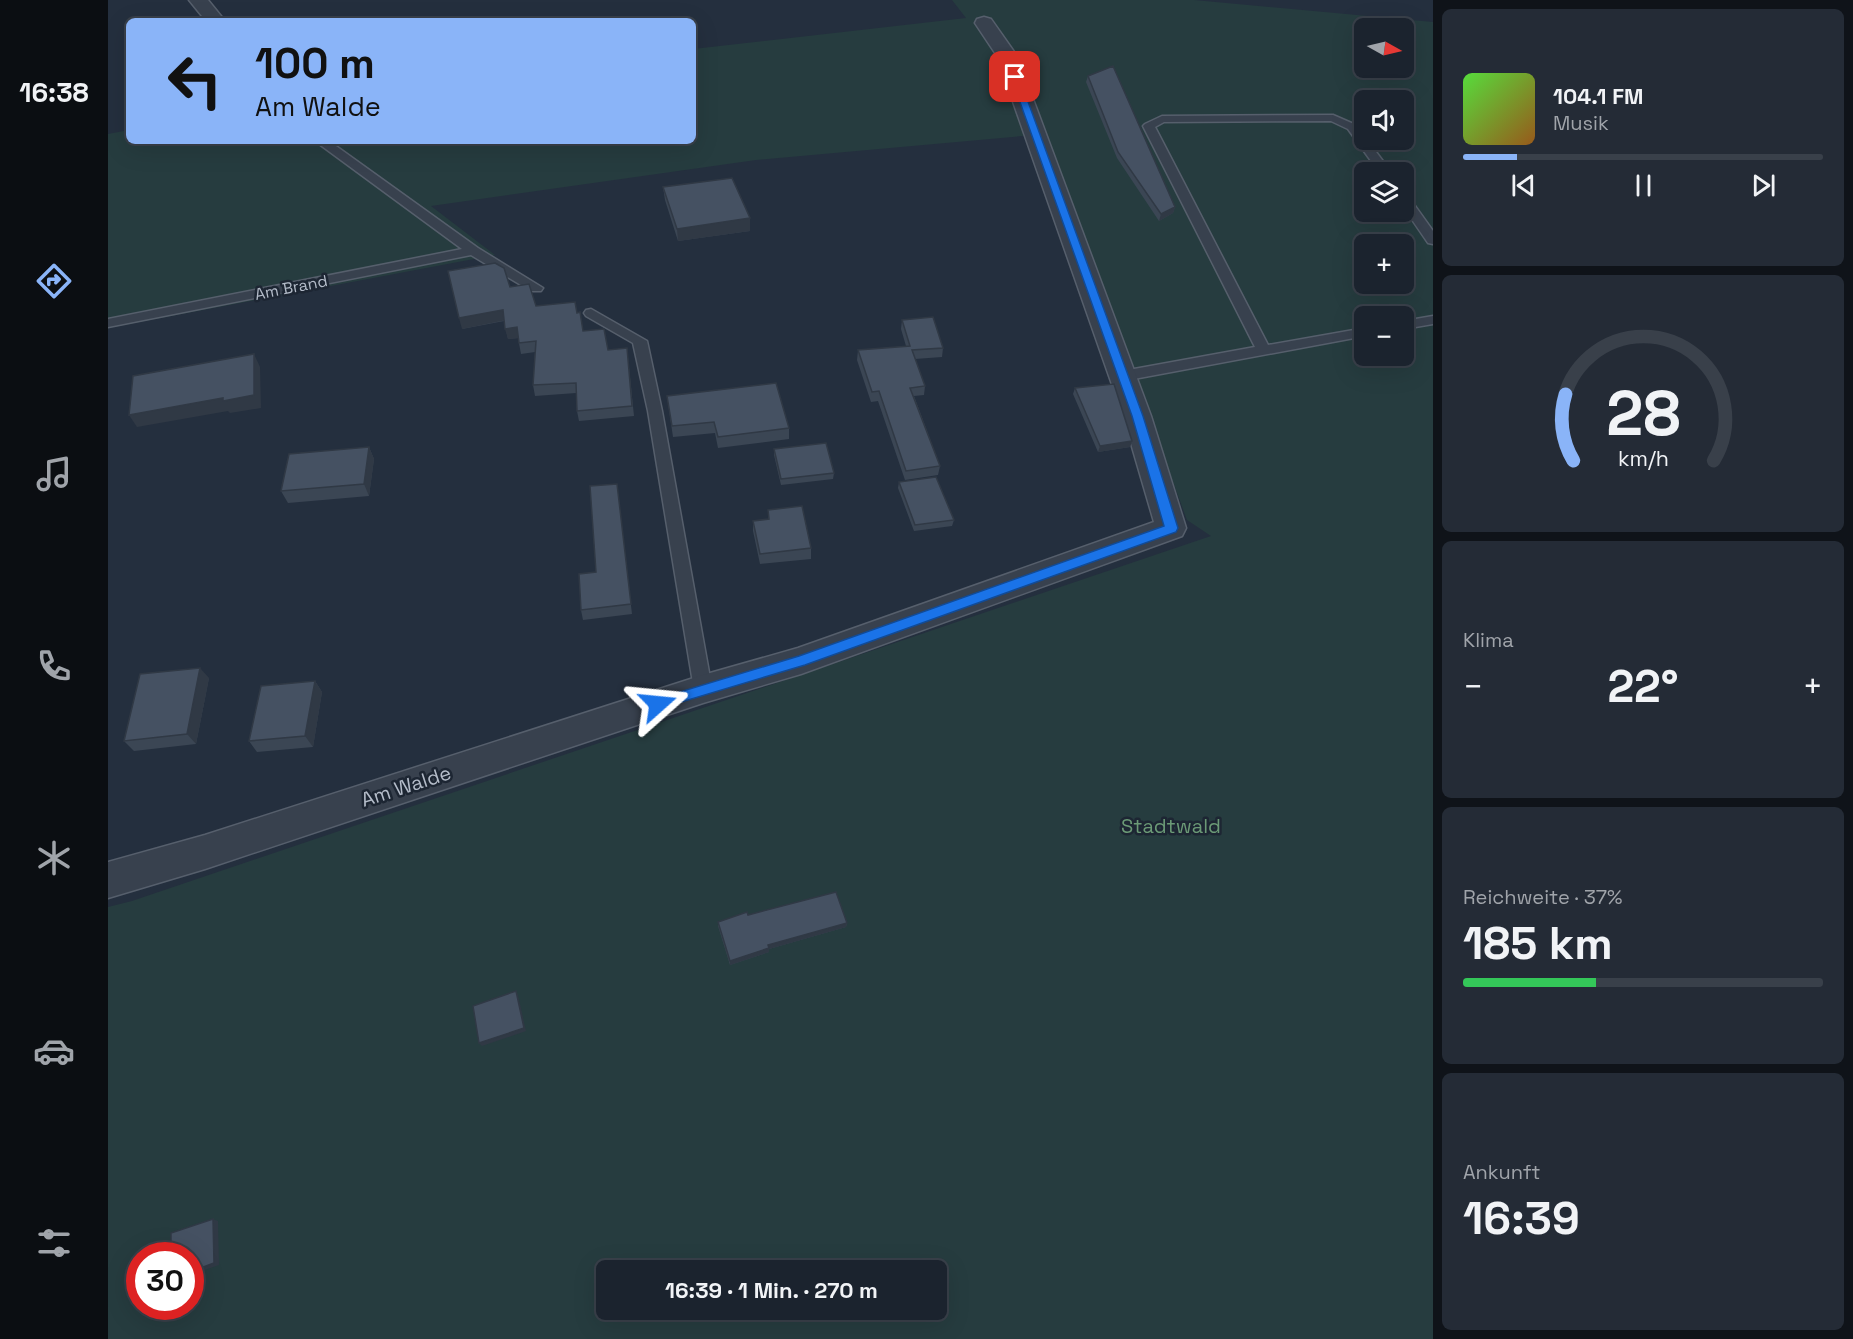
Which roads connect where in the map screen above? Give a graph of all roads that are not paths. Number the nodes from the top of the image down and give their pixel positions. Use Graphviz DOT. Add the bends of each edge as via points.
graph roads {
  1 [pos="198,0"];
  2 [pos="213,18"];
  3 [pos="984,23"];
  4 [pos="325,144"];
  5 [pos="1378,162"];
  6 [pos="1414,214"];
  7 [pos="1433,240"];
  8 [pos="473,251"];
  9 [pos="536,288"];
  10 [pos="591,313"];
  11 [pos="1433,320"];
  12 [pos="108,323"];
  13 [pos="1414,323"];
  14 [pos="1354,334"];
  15 [pos="1264,351"];
  16 [pos="1123,376"];
  17 [pos="703,689"];
  18 [pos="108,880"];
  1 -- 2 [label="street"];
  3 -- 16 [label="street, Am Walde" via="1007,56"];
  4 -- 8 [label="lane"];
  5 -- 15 [label="lane" via="1353,128 1333,118 1162,119 1149,126"];
  6 -- 7 [label="lane"];
  8 -- 9 [label="lane"];
  8 -- 12 [label="lane, Am Brand"];
  10 -- 17 [label="lane" via="640,341"];
  11 -- 13 [label="lane"];
  14 -- 15 [label="lane"];
  15 -- 16 [label="lane"];
  16 -- 17 [label="street, Am Walde" via="1171,528 801,661"];
  17 -- 18 [label="street, Am Walde"];
}
